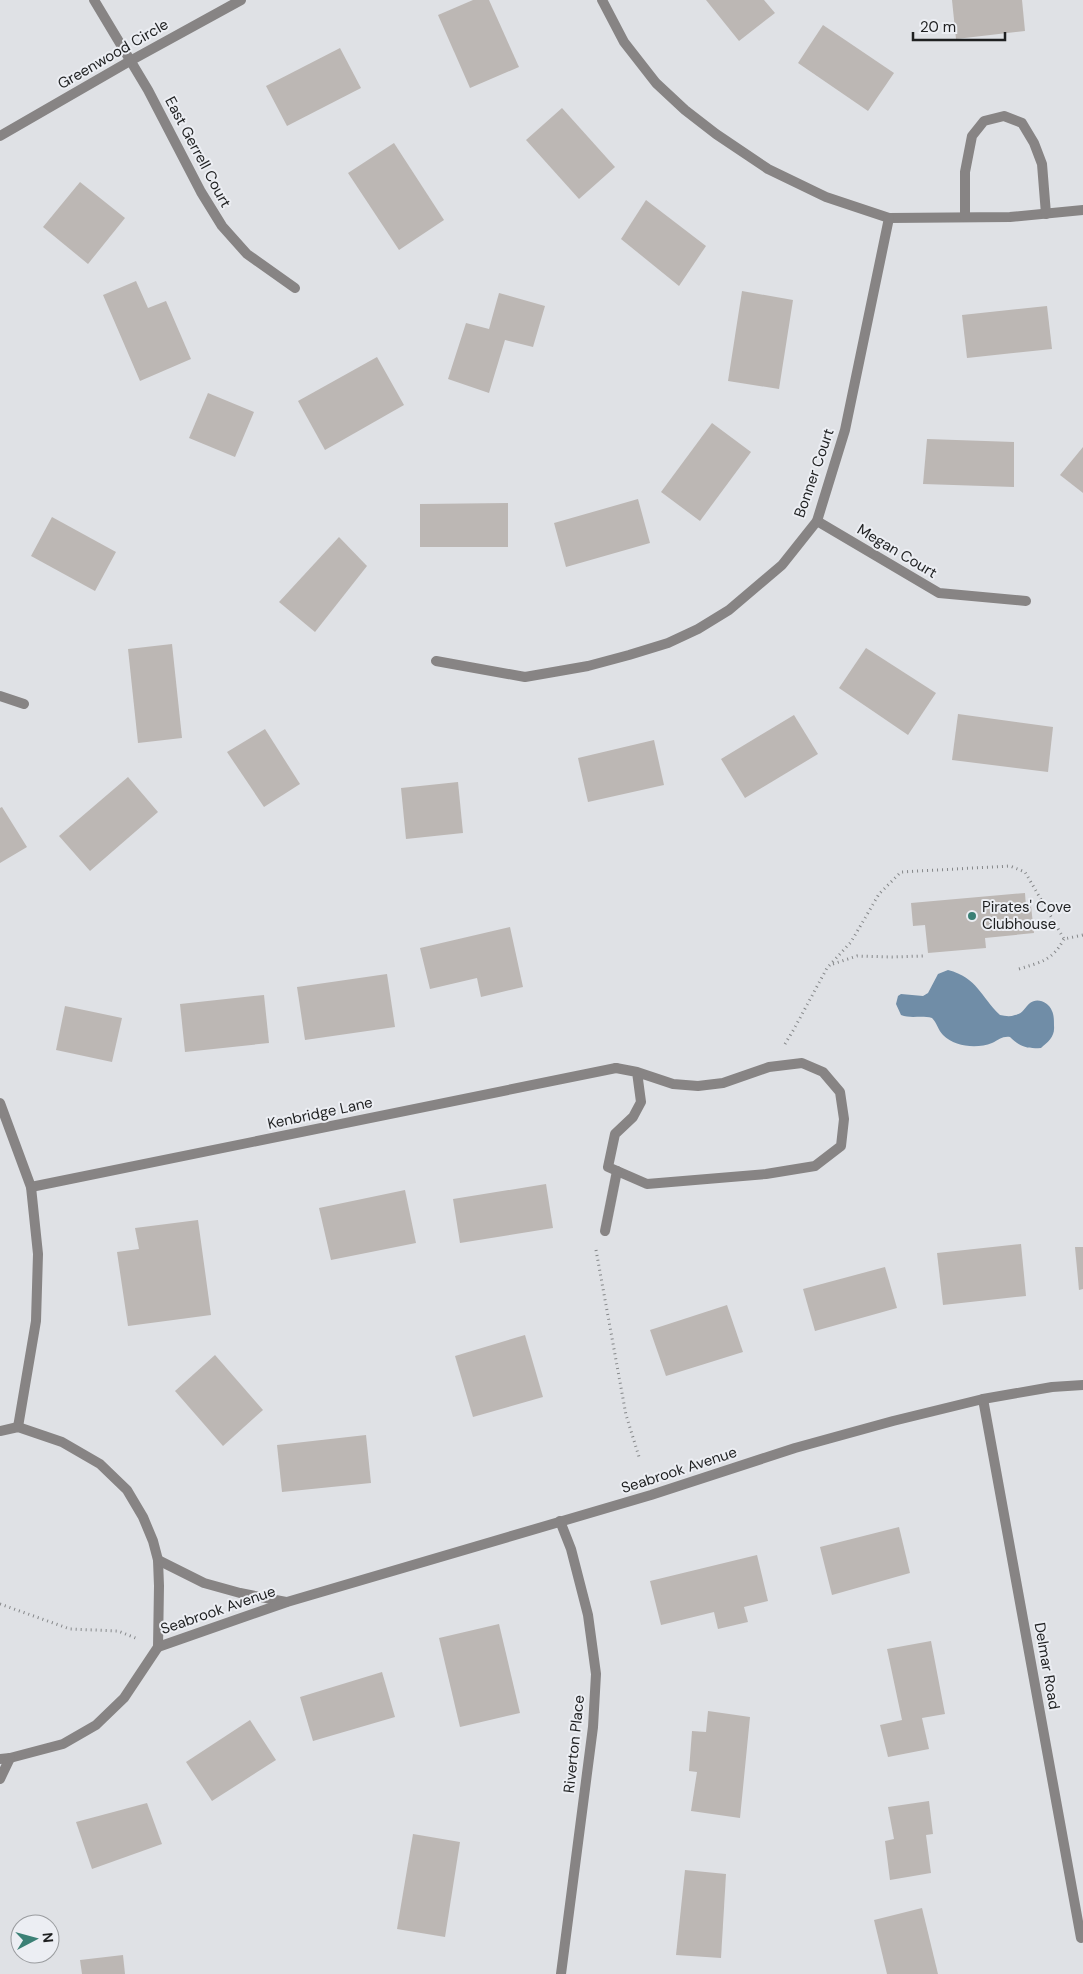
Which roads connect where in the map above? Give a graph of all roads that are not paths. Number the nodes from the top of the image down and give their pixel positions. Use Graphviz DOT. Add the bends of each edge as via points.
graph roads {
  1 [pos="94,0"];
  2 [pos="241,0"];
  3 [pos="602,0"];
  4 [pos="130,61"];
  5 [pos="0,136"];
  6 [pos="1083,210"];
  7 [pos="1046,214"];
  8 [pos="965,217"];
  9 [pos="890,218"];
  10 [pos="295,288"];
  11 [pos="817,521"];
  12 [pos="1026,601"];
  13 [pos="436,661"];
  14 [pos="0,696"];
  15 [pos="24,704"];
  16 [pos="637,1072"];
  17 [pos="0,1103"];
  18 [pos="617,1171"];
  19 [pos="31,1187"];
  20 [pos="605,1231"];
  21 [pos="1083,1385"];
  22 [pos="983,1399"];
  23 [pos="18,1427"];
  24 [pos="0,1430"];
  25 [pos="560,1521"];
  26 [pos="158,1560"];
  27 [pos="287,1602"];
  28 [pos="158,1647"];
  29 [pos="5,1758"];
  30 [pos="0,1779"];
  31 [pos="1082,1938"];
  32 [pos="561,1974"];
  1 -- 4 [label="street, East Gerrell Court"];
  2 -- 4 [label="street, Greenwood Circle"];
  3 -- 9 [label="street" via="624,42 656,83 716,134 768,169 826,197"];
  4 -- 5 [label="street, Greenwood Circle"];
  4 -- 10 [label="street, East Gerrell Court" via="222,226 247,254"];
  6 -- 7 [label="street"];
  7 -- 8 [label="street"];
  7 -- 8 [label="street" via="1042,164 1034,143 1022,123 1004,116 984,121 972,136 965,172"];
  8 -- 9 [label="street"];
  9 -- 11 [label="street, Bonner Court" via="845,430"];
  11 -- 12 [label="street, Megan Court" via="939,593"];
  11 -- 13 [label="street, Bonner Court" via="782,565 756,589 729,610 668,643 588,666 524,677"];
  14 -- 15 [label="street"];
  16 -- 18 [label="street" via="641,1102 633,1117 615,1134 608,1167"];
  16 -- 18 [label="street" via="673,1084 698,1086 723,1083 769,1067 802,1063 823,1072 840,1092 844,1119 841,1146 815,1166 766,1174 648,1184"];
  16 -- 19 [label="street, Kenbridge Lane" via="616,1068"];
  17 -- 19 [label="street"];
  18 -- 20 [label="street"];
  19 -- 23 [label="street" via="38,1254 36,1321"];
  21 -- 22 [label="street, Seabrook Avenue"];
  22 -- 25 [label="street, Seabrook Avenue" via="795,1448"];
  22 -- 31 [label="street, Delmar Road"];
  23 -- 24 [label="street"];
  23 -- 26 [label="street" via="62,1442 100,1464 127,1490 143,1517"];
  25 -- 27 [label="street, Seabrook Avenue"];
  25 -- 32 [label="street, Riverton Place" via="588,1615 596,1674 593,1727"];
  26 -- 27 [label="street, Seabrook Avenue" via="204,1583"];
  26 -- 28 [label="street"];
  27 -- 28 [label="street, Seabrook Avenue"];
  28 -- 29 [label="street" via="124,1698 96,1725 63,1744"];
  29 -- 30 [label="street"];
}
